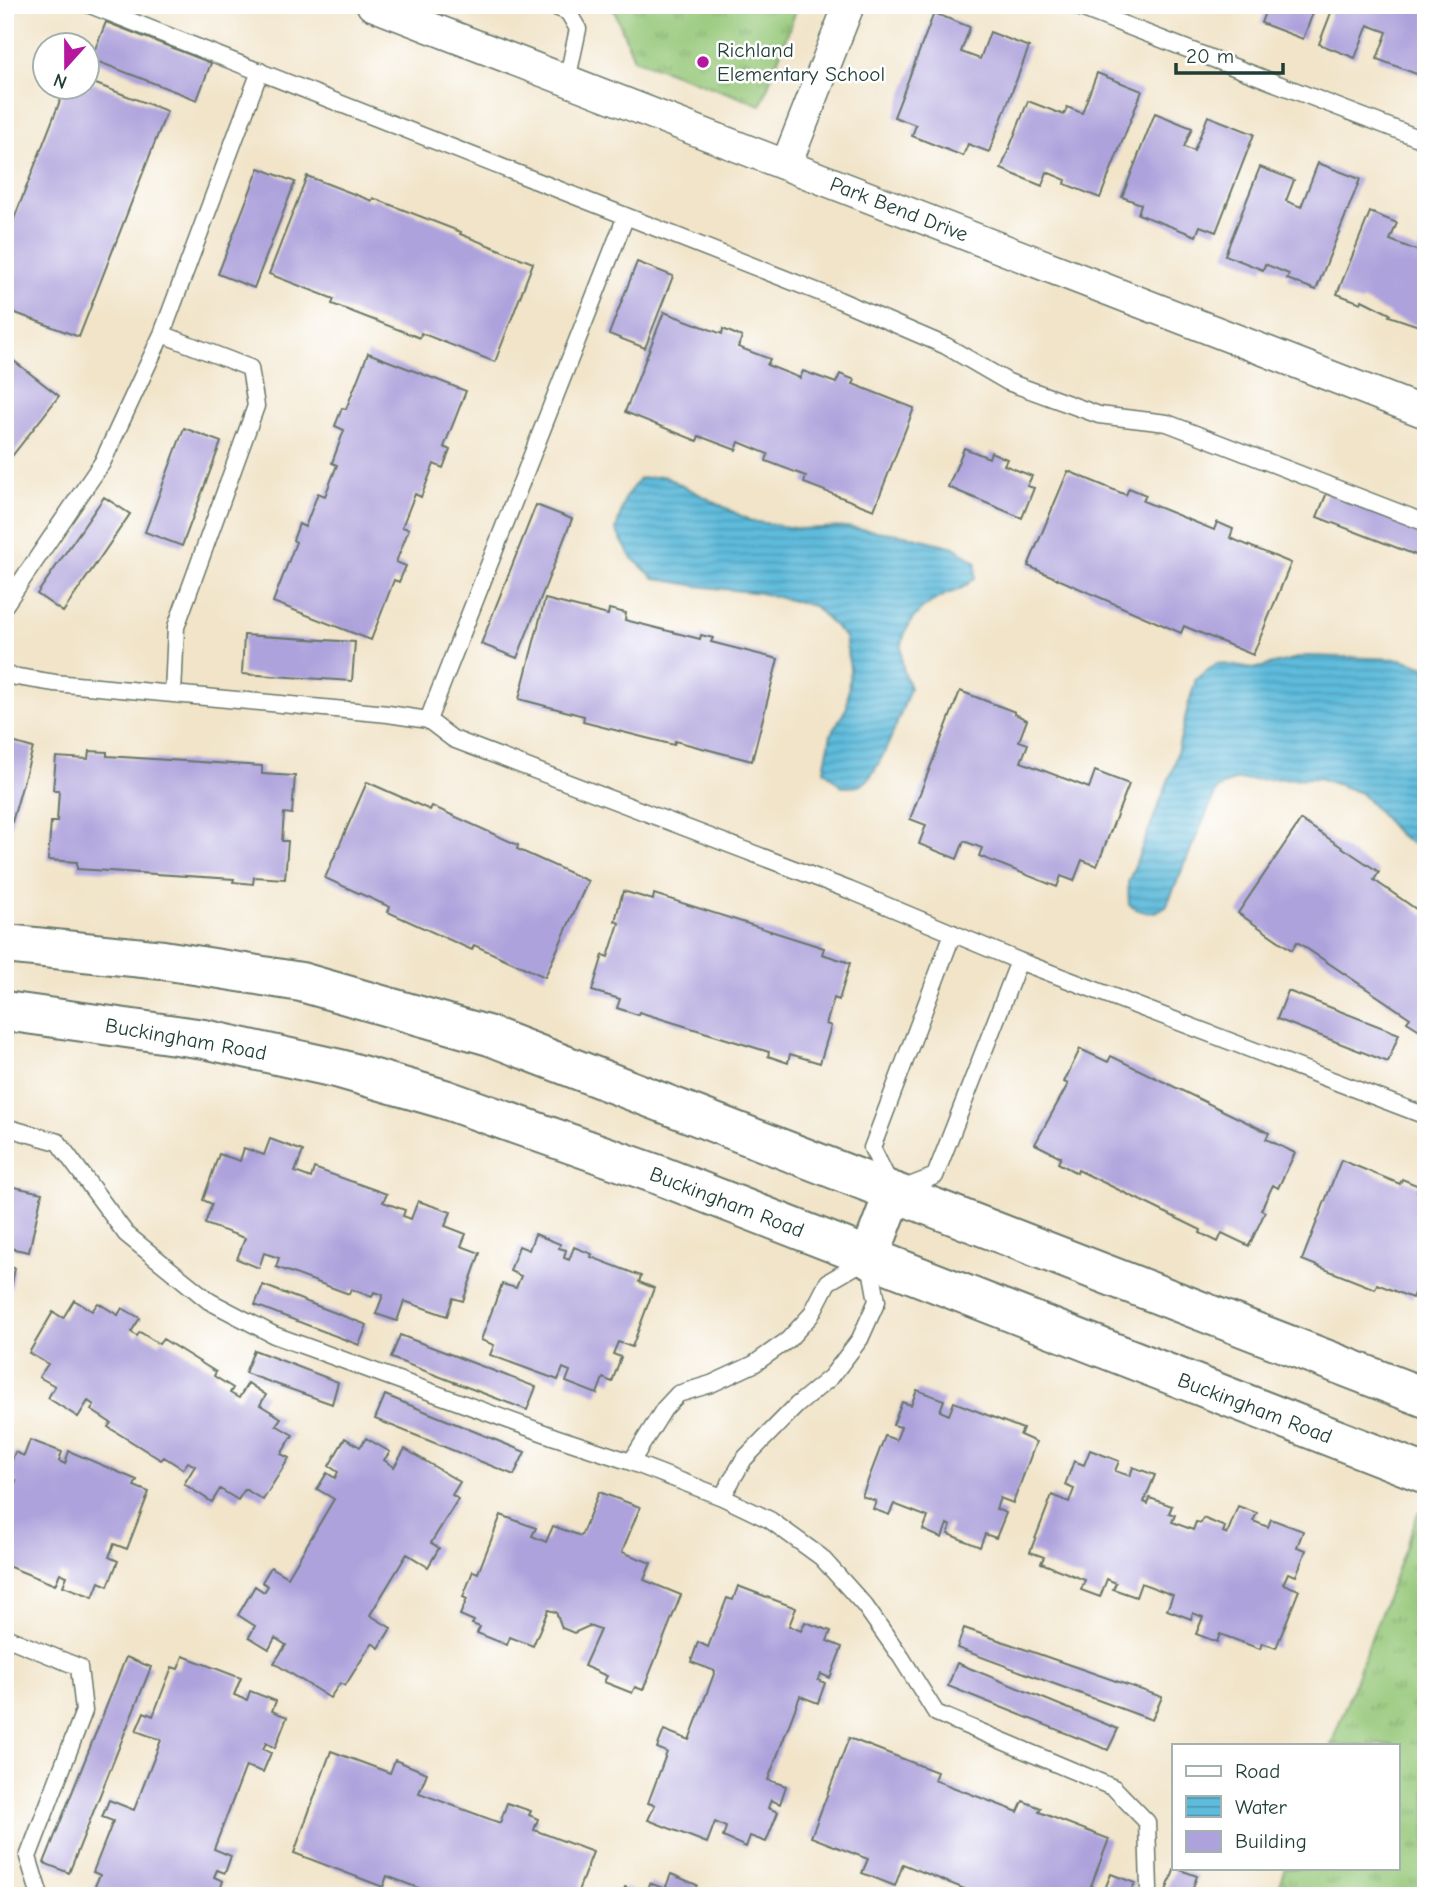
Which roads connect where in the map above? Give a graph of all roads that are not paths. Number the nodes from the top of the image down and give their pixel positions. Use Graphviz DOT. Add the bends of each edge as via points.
graph roads {
  1 [pos="90,5"];
  2 [pos="372,5"];
  3 [pos="550,5"];
  4 [pos="1073,5"];
  5 [pos="846,8"];
  6 [pos="260,71"];
  7 [pos="568,81"];
  8 [pos="1426,141"];
  9 [pos="786,165"];
  10 [pos="626,216"];
  11 [pos="162,334"];
  12 [pos="1426,413"];
  13 [pos="1426,523"];
  14 [pos="5,605"];
  15 [pos="5,675"];
  16 [pos="173,694"];
  17 [pos="428,720"];
  18 [pos="953,933"];
  19 [pos="5,944"];
  20 [pos="1018,961"];
  21 [pos="5,1011"];
  22 [pos="1426,1116"];
  23 [pos="5,1127"];
  24 [pos="894,1192"];
  25 [pos="869,1258"];
  26 [pos="1426,1398"];
  27 [pos="631,1462"];
  28 [pos="1426,1474"];
  29 [pos="722,1497"];
  30 [pos="5,1637"];
  31 [pos="40,1896"];
  32 [pos="1147,1896"];
  1 -- 6 [label="lane"];
  2 -- 7 [label="street, Park Bend Drive"];
  3 -- 7 [label="lane" via="569,12 578,29"];
  4 -- 8 [label="lane"];
  5 -- 9 [label="street"];
  6 -- 10 [label="lane"];
  6 -- 11 [label="lane"];
  7 -- 9 [label="street, Park Bend Drive"];
  9 -- 12 [label="street, Park Bend Drive"];
  10 -- 13 [label="lane" via="910,330 1008,382 1099,415 1167,423"];
  10 -- 17 [label="lane"];
  11 -- 14 [label="lane" via="102,463"];
  11 -- 16 [label="lane" via="250,368 256,406 176,627"];
  15 -- 16 [label="lane"];
  16 -- 17 [label="lane"];
  17 -- 18 [label="lane" via="453,739"];
  18 -- 20 [label="lane"];
  18 -- 24 [label="lane" via="872,1148"];
  19 -- 24 [label="street" via="163,960 301,982 489,1036"];
  20 -- 22 [label="lane"];
  20 -- 24 [label="lane" via="935,1176"];
  21 -- 25 [label="street, Buckingham Road" via="204,1039 444,1098 659,1175"];
  23 -- 27 [label="lane" via="58,1142 126,1234 209,1301 274,1335"];
  24 -- 25 [label="street"];
  24 -- 26 [label="street"];
  25 -- 27 [label="lane" via="828,1282 811,1315 788,1340 754,1364 678,1394"];
  25 -- 28 [label="street, Buckingham Road"];
  25 -- 29 [label="lane" via="877,1301 860,1339 831,1377 744,1459"];
  27 -- 29 [label="lane"];
  29 -- 32 [label="lane" via="770,1520 821,1557 865,1606 936,1713 1114,1788 1147,1822"];
  30 -- 31 [label="lane" via="79,1667 84,1711 28,1857"];
}
